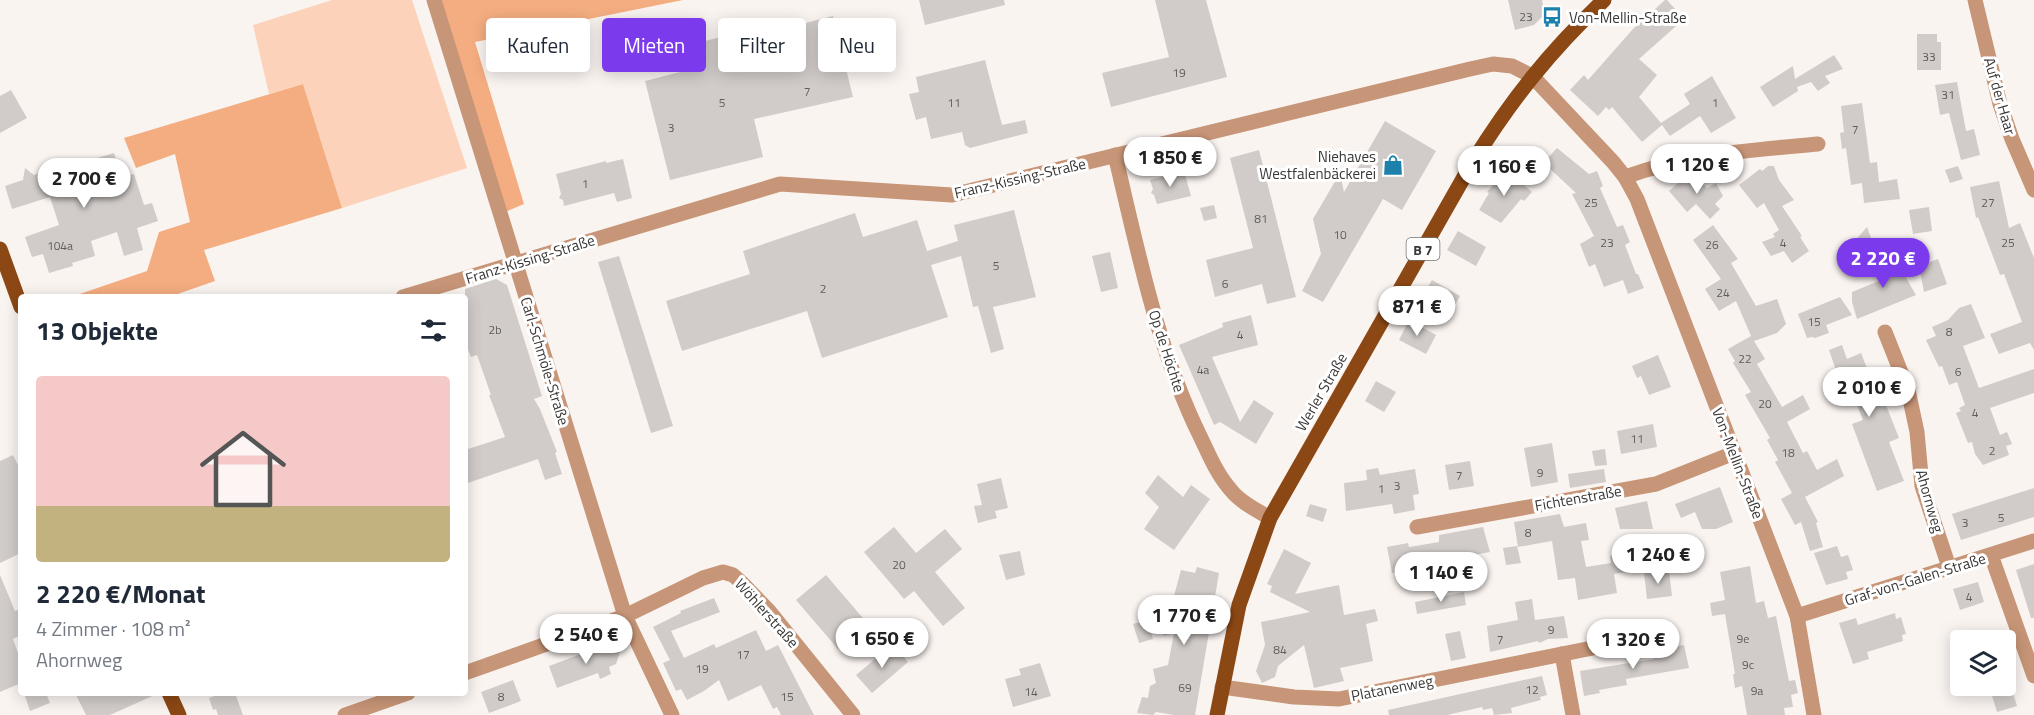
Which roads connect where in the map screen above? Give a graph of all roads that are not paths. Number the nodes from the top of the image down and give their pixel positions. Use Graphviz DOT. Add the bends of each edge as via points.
graph roads {
  1 [pos="434,0"];
  2 [pos="1604,0"];
  3 [pos="1975,0"];
  4 [pos="1532,76"];
  5 [pos="1818,144"];
  6 [pos="1115,155"];
  7 [pos="1625,177"];
  8 [pos="2034,190"];
  9 [pos="0,249"];
  10 [pos="515,264"];
  11 [pos="413,294"];
  12 [pos="18,300"];
  13 [pos="1885,332"];
  14 [pos="1734,453"];
  15 [pos="1270,518"];
  16 [pos="1417,527"];
  17 [pos="2034,541"];
  18 [pos="1991,555"];
  19 [pos="1949,567"];
  20 [pos="625,616"];
  21 [pos="1797,616"];
  22 [pos="1647,637"];
  23 [pos="1562,654"];
  24 [pos="468,672"];
  25 [pos="2034,676"];
  26 [pos="1222,687"];
  27 [pos="170,696"];
  28 [pos="399,696"];
  29 [pos="179,715"];
  30 [pos="345,715"];
  31 [pos="672,715"];
  32 [pos="853,715"];
  33 [pos="1217,715"];
  34 [pos="1574,715"];
  35 [pos="1814,715"];
  1 -- 10 [label="street, Carl-Schmöle-Straße"];
  2 -- 4 [label="main road, Werler Straße / B 7"];
  3 -- 8 [label="street, Auf der Haar" via="2000,104"];
  4 -- 6 [label="street, Franz-Kissing-Straße" via="1512,66 1493,63"];
  4 -- 7 [label="street, Von-Mellin-Straße"];
  4 -- 15 [label="main road, Werler Straße / B 7" via="1472,163"];
  5 -- 7 [label="street" via="1713,154"];
  6 -- 10 [label="street, Franz-Kissing-Straße" via="952,195 780,184"];
  6 -- 15 [label="street, Op de Höchte" via="1153,312 1185,406 1230,490"];
  7 -- 14 [label="street, Von-Mellin-Straße" via="1637,199"];
  9 -- 12 [label="main road"];
  10 -- 11 [label="street, Franz-Kissing-Straße"];
  10 -- 20 [label="street, Carl-Schmöle-Straße"];
  13 -- 19 [label="street, Ahornweg" via="1908,390 1922,486"];
  14 -- 16 [label="street, Fichtenstraße" via="1656,484"];
  14 -- 21 [label="street, Von-Mellin-Straße"];
  15 -- 26 [label="main road, Werler Straße / B 7" via="1239,604"];
  17 -- 18 [label="street, Graf-von-Galen-Straße"];
  18 -- 19 [label="street, Graf-von-Galen-Straße"];
  18 -- 25 [label="street"];
  19 -- 21 [label="street, Graf-von-Galen-Straße"];
  20 -- 24 [label="street"];
  20 -- 31 [label="street, Carl-Schmöle-Straße"];
  20 -- 32 [label="street, Wöhlerstraße" via="703,578 723,572 733,575 769,612"];
  21 -- 35 [label="street, Von-Mellin-Straße"];
  22 -- 23 [label="street, Platanenweg"];
  23 -- 26 [label="street, Platanenweg" via="1339,699 1294,698"];
  23 -- 34 [label="street"];
  26 -- 33 [label="main road, Werler Straße / B 7"];
  27 -- 29 [label="main road"];
  28 -- 30 [label="street"];
}
